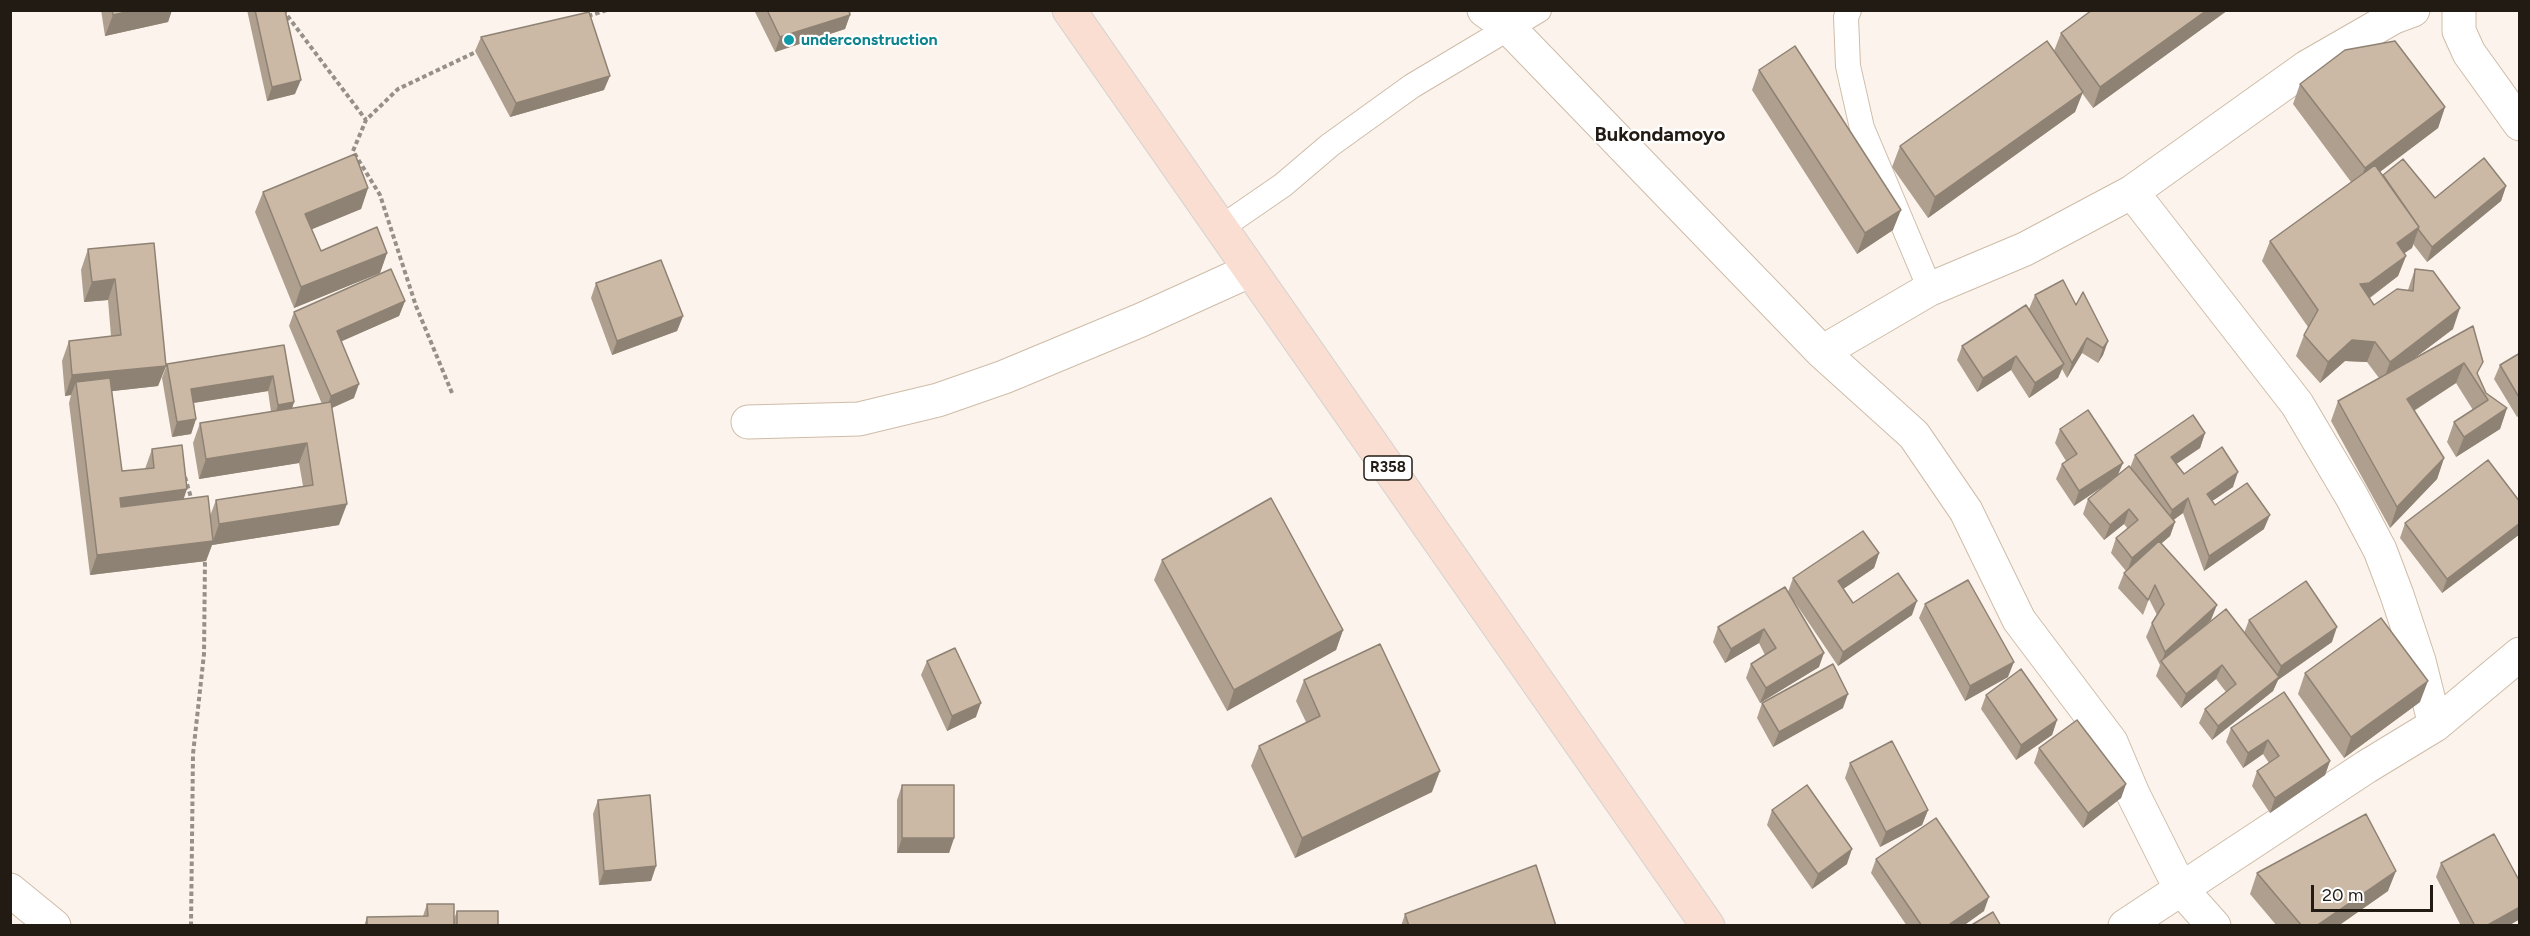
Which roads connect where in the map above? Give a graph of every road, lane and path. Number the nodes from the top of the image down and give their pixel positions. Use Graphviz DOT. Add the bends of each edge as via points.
graph roads {
  1 [pos="283,10"];
  2 [pos="607,10"];
  3 [pos="1069,10"];
  4 [pos="1539,10"];
  5 [pos="1849,10"];
  6 [pos="2413,10"];
  7 [pos="2459,10"];
  8 [pos="585,17"];
  9 [pos="1496,19"];
  10 [pos="486,48"];
  11 [pos="366,120"];
  12 [pos="2520,124"];
  13 [pos="2132,192"];
  14 [pos="1222,227"];
  15 [pos="1250,271"];
  16 [pos="1930,289"];
  17 [pos="1822,352"];
  18 [pos="452,393"];
  19 [pos="748,422"];
  20 [pos="182,466"];
  21 [pos="194,510"];
  22 [pos="205,553"];
  23 [pos="2520,654"];
  24 [pos="2435,725"];
  25 [pos="2180,888"];
  26 [pos="10,890"];
  27 [pos="54,926"];
  28 [pos="191,926"];
  29 [pos="1708,926"];
  30 [pos="2125,926"];
  31 [pos="2214,926"];
  1 -- 11 [label="path"];
  2 -- 8 [label="path"];
  3 -- 14 [label="main road, R358"];
  4 -- 9 [label="lane"];
  5 -- 16 [label="lane" via="1848,66 1862,128"];
  6 -- 13 [label="street" via="2307,67"];
  7 -- 12 [label="street" via="2459,31 2469,53"];
  9 -- 14 [label="lane" via="1283,185"];
  9 -- 17 [label="street"];
  10 -- 11 [label="path" via="398,89"];
  11 -- 18 [label="path" via="353,151 380,195 416,306"];
  13 -- 16 [label="street" via="2025,249"];
  13 -- 24 [label="street" via="2296,404 2352,497 2380,550 2397,595"];
  14 -- 15 [label="main road, R358"];
  15 -- 19 [label="street" via="1141,320 938,400 859,419"];
  15 -- 29 [label="main road, R358"];
  16 -- 17 [label="street"];
  17 -- 25 [label="street" via="1914,435 1966,511 2019,620 2111,742"];
  20 -- 21 [label="path"];
  22 -- 28 [label="path" via="204,654 193,754"];
  23 -- 24 [label="street"];
  24 -- 25 [label="street"];
  25 -- 30 [label="street"];
  25 -- 31 [label="street"];
  26 -- 27 [label="street"];
}
